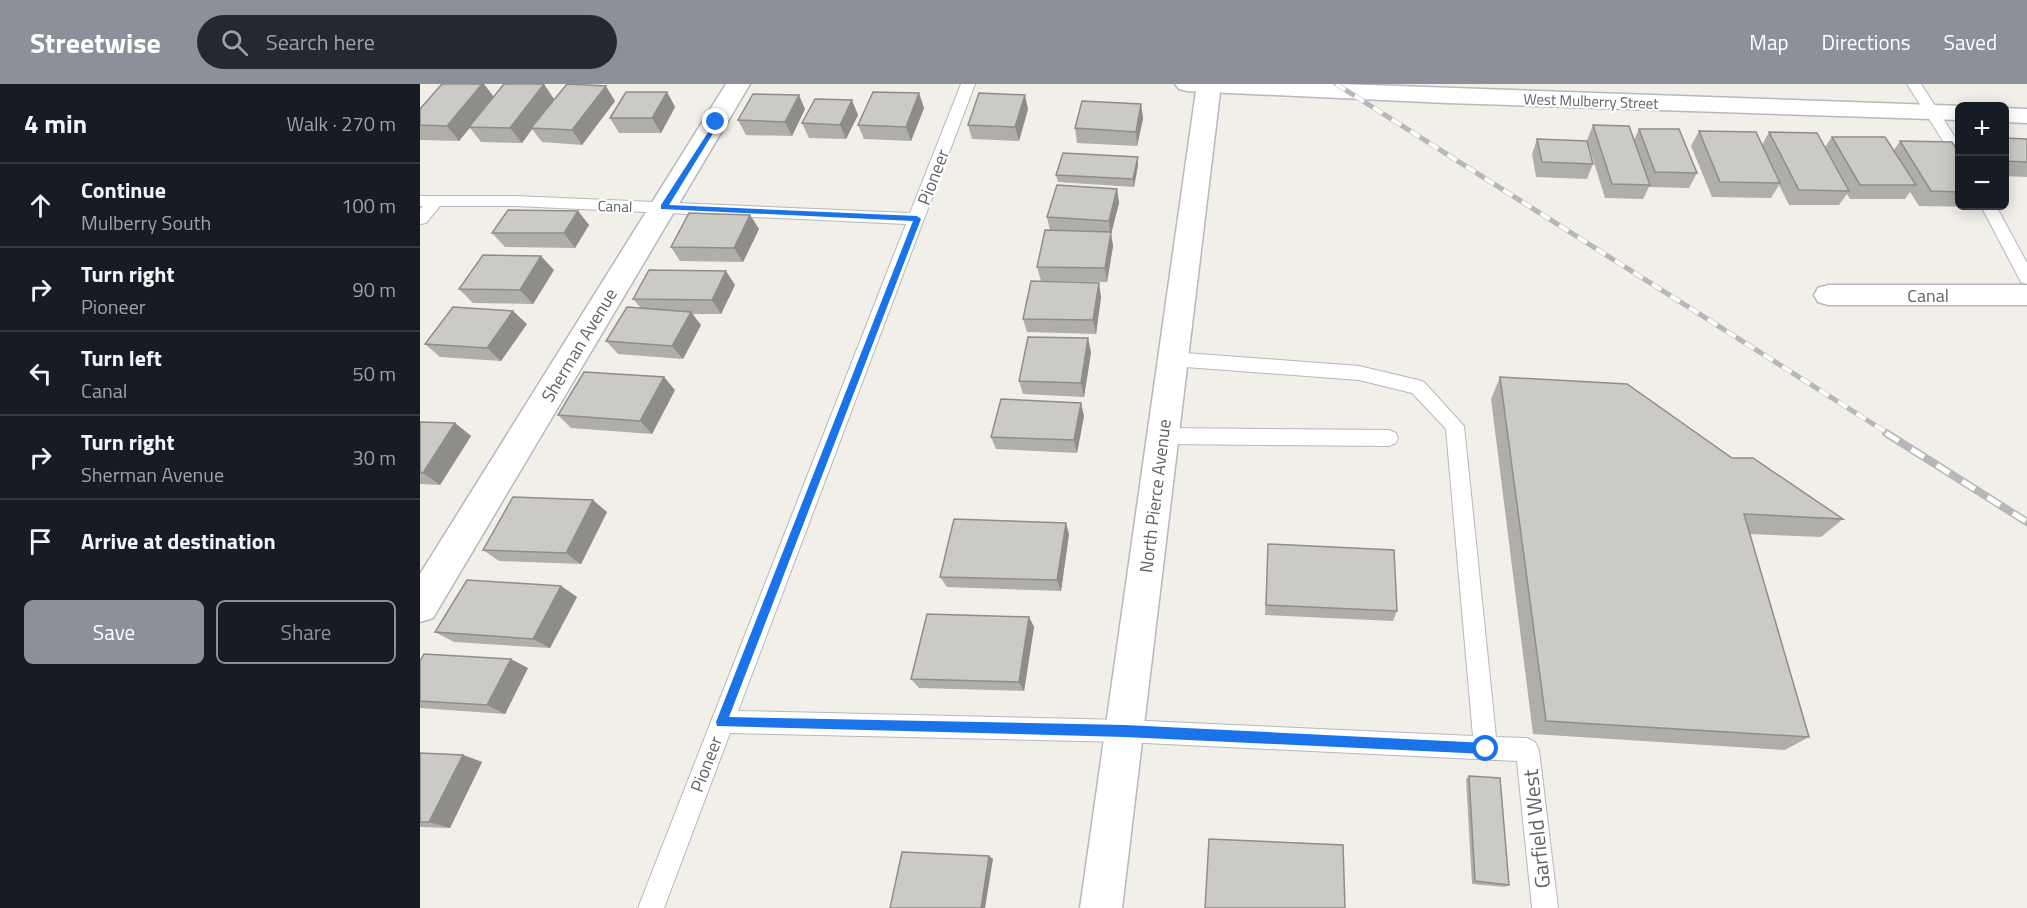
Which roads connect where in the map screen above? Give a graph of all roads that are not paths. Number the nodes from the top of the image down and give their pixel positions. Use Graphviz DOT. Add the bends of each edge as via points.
graph roads {
  1 [pos="738,84"];
  2 [pos="968,84"];
  3 [pos="1202,84"];
  4 [pos="1914,84"];
  5 [pos="1446,90"];
  6 [pos="1684,94"];
  7 [pos="1932,112"];
  8 [pos="1955,113"];
  9 [pos="2009,115"];
  10 [pos="2027,116"];
  11 [pos="1958,156"];
  12 [pos="428,201"];
  13 [pos="663,207"];
  14 [pos="1990,210"];
  15 [pos="420,219"];
  16 [pos="917,219"];
  17 [pos="2027,278"];
  18 [pos="1828,295"];
  19 [pos="2027,295"];
  20 [pos="1172,359"];
  21 [pos="1162,436"];
  22 [pos="1389,438"];
  23 [pos="420,606"];
  24 [pos="722,722"];
  25 [pos="1125,731"];
  26 [pos="1486,749"];
  27 [pos="651,908"];
  28 [pos="1101,908"];
  29 [pos="1545,908"];
  1 -- 13 [label="street, Sherman Avenue"];
  2 -- 16 [label="lane, Pioneer"];
  3 -- 5 [label="street, West Mulberry Street"];
  3 -- 20 [label="street, North Pierce Avenue"];
  4 -- 7 [label="lane"];
  5 -- 6 [label="street, West Mulberry Street"];
  6 -- 7 [label="street, West Mulberry Street"];
  7 -- 8 [label="street, West Mulberry Street"];
  7 -- 11 [label="lane"];
  9 -- 10 [label="street"];
  12 -- 13 [label="lane, Canal"];
  12 -- 15 [label="lane"];
  13 -- 16 [label="lane, Canal"];
  13 -- 23 [label="street, Sherman Avenue"];
  14 -- 17 [label="lane"];
  16 -- 24 [label="lane, Pioneer"];
  18 -- 19 [label="street, Canal"];
  20 -- 21 [label="street, North Pierce Avenue"];
  20 -- 26 [label="lane" via="1359,373 1418,387 1455,426"];
  21 -- 22 [label="lane"];
  21 -- 25 [label="street, North Pierce Avenue"];
  24 -- 25 [label="lane"];
  24 -- 27 [label="lane, Pioneer"];
  25 -- 26 [label="lane"];
  25 -- 28 [label="street, North Pierce Avenue"];
  26 -- 29 [label="lane, Garfield West" via="1527,750"];
}
